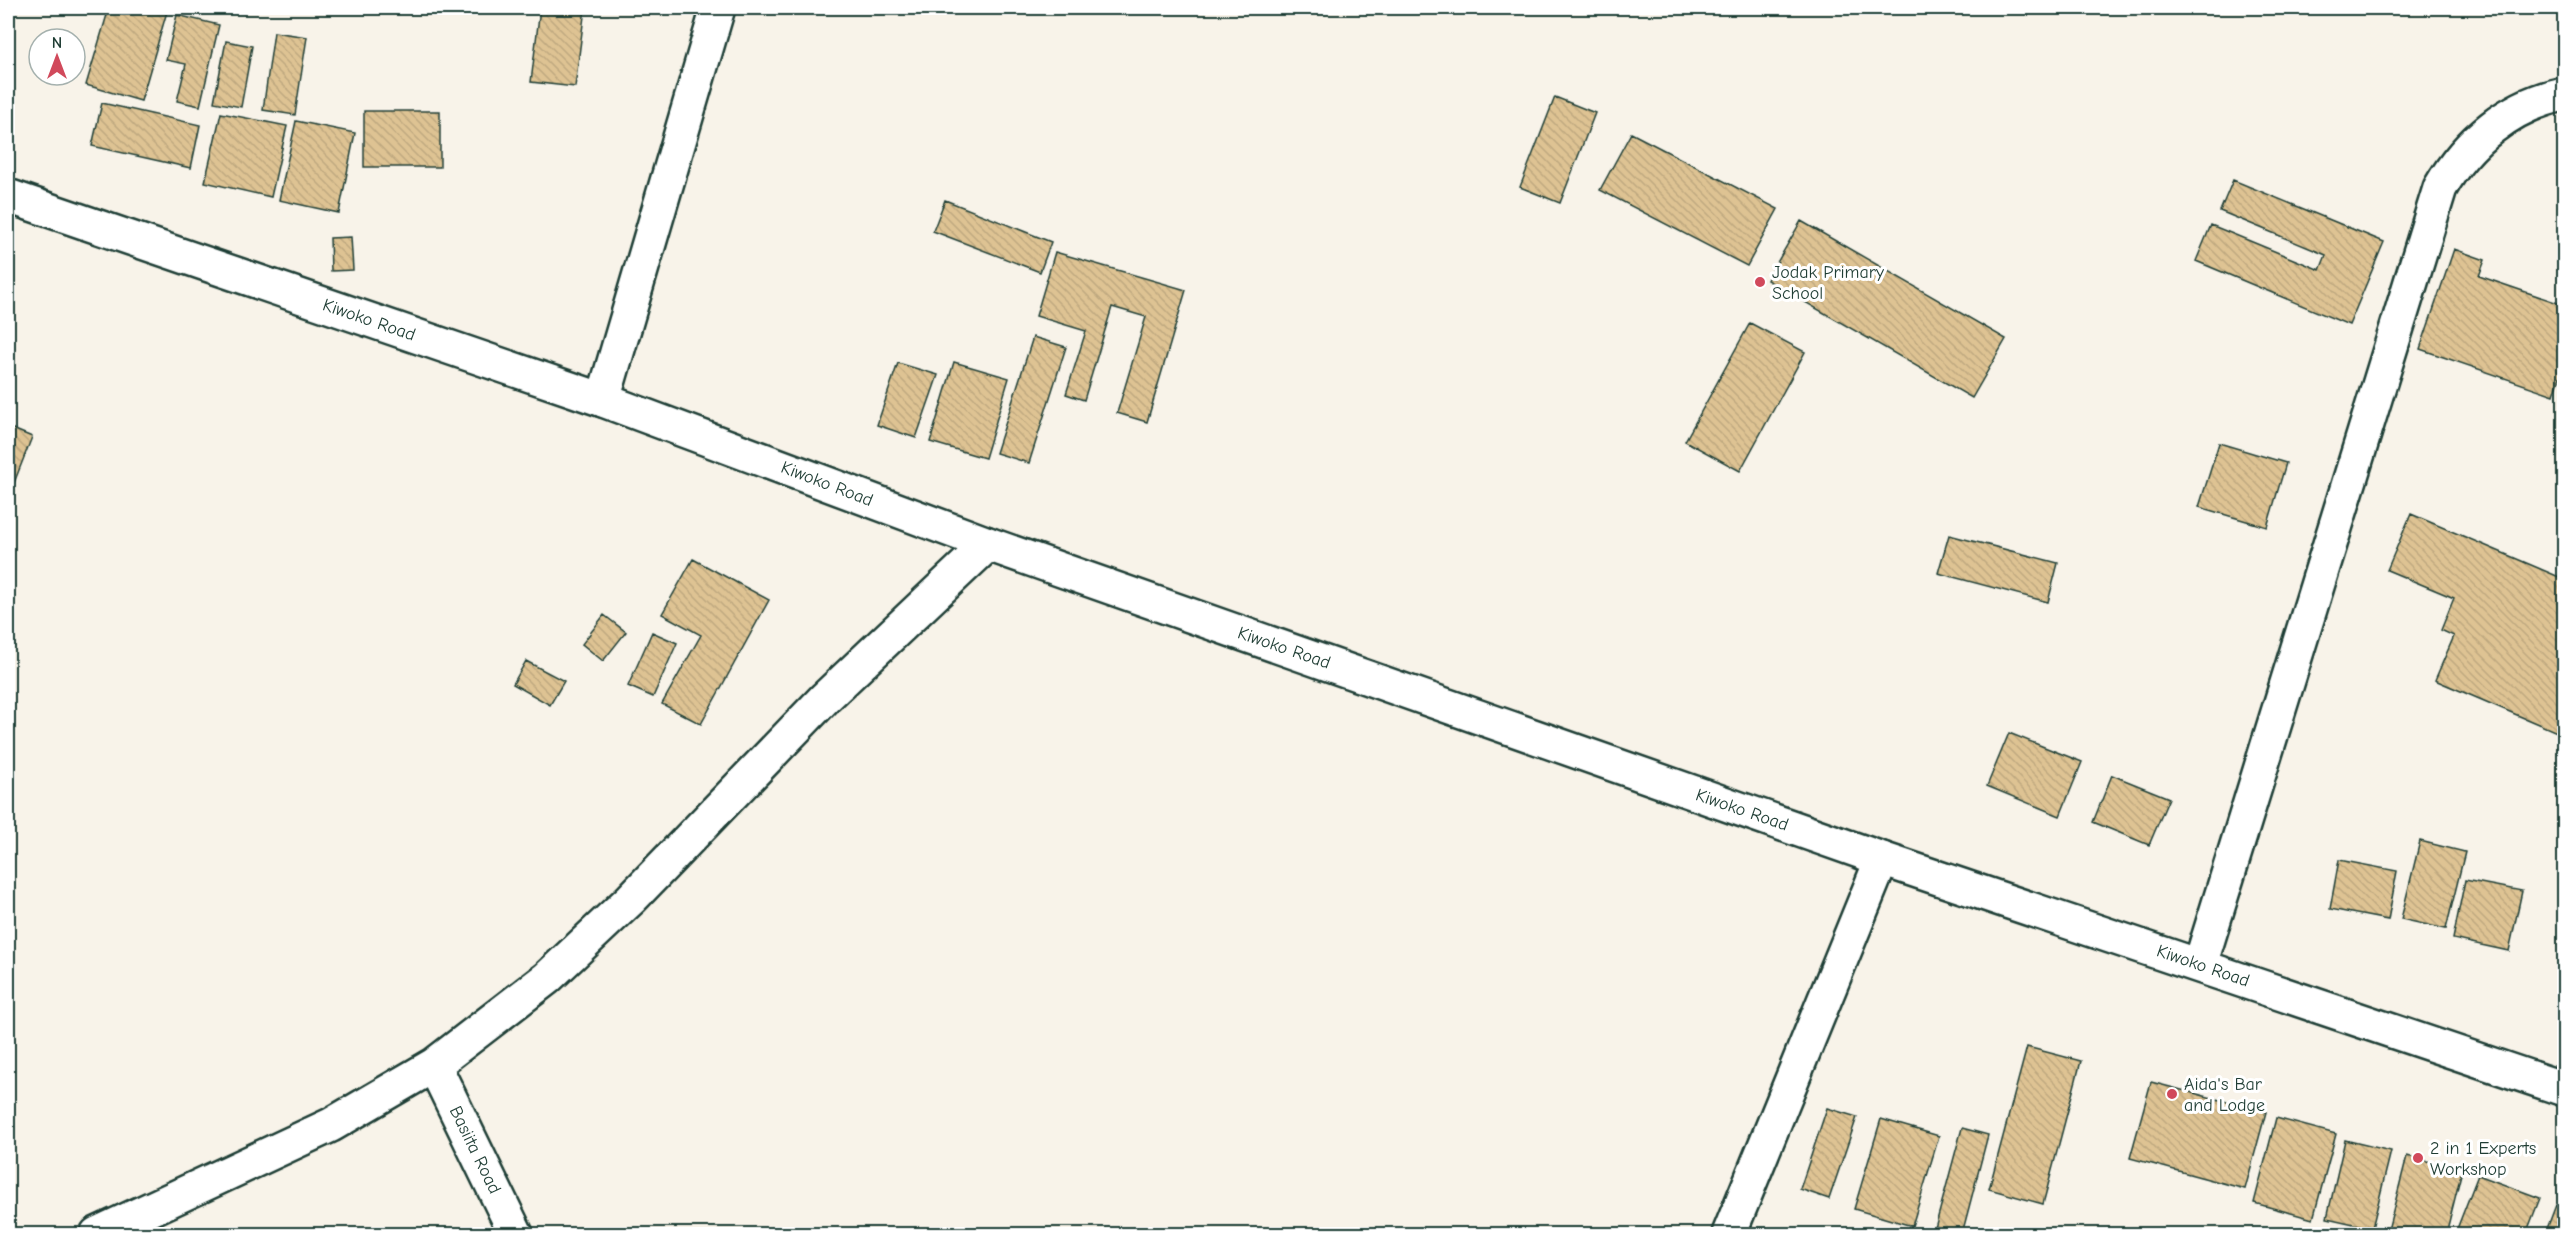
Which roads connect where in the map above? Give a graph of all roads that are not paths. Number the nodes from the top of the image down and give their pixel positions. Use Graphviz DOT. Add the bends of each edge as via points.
graph roads {
  1 [pos="718,8"];
  2 [pos="2565,94"];
  3 [pos="8,196"];
  4 [pos="603,400"];
  5 [pos="988,544"];
  6 [pos="1882,860"];
  7 [pos="2200,965"];
  8 [pos="434,1065"];
  9 [pos="2565,1089"];
  10 [pos="97,1234"];
  11 [pos="516,1234"];
  12 [pos="1729,1234"];
  1 -- 4 [label="street"];
  2 -- 7 [label="street" via="2521,108 2490,128 2440,188"];
  3 -- 4 [label="street, Kiwoko Road"];
  4 -- 5 [label="street, Kiwoko Road"];
  5 -- 6 [label="street, Kiwoko Road"];
  5 -- 8 [label="street" via="825,698 631,899 547,978"];
  6 -- 7 [label="street, Kiwoko Road"];
  6 -- 12 [label="street"];
  7 -- 9 [label="street, Kiwoko Road"];
  8 -- 10 [label="street" via="331,1125"];
  8 -- 11 [label="street, Basiita Road"];
}
